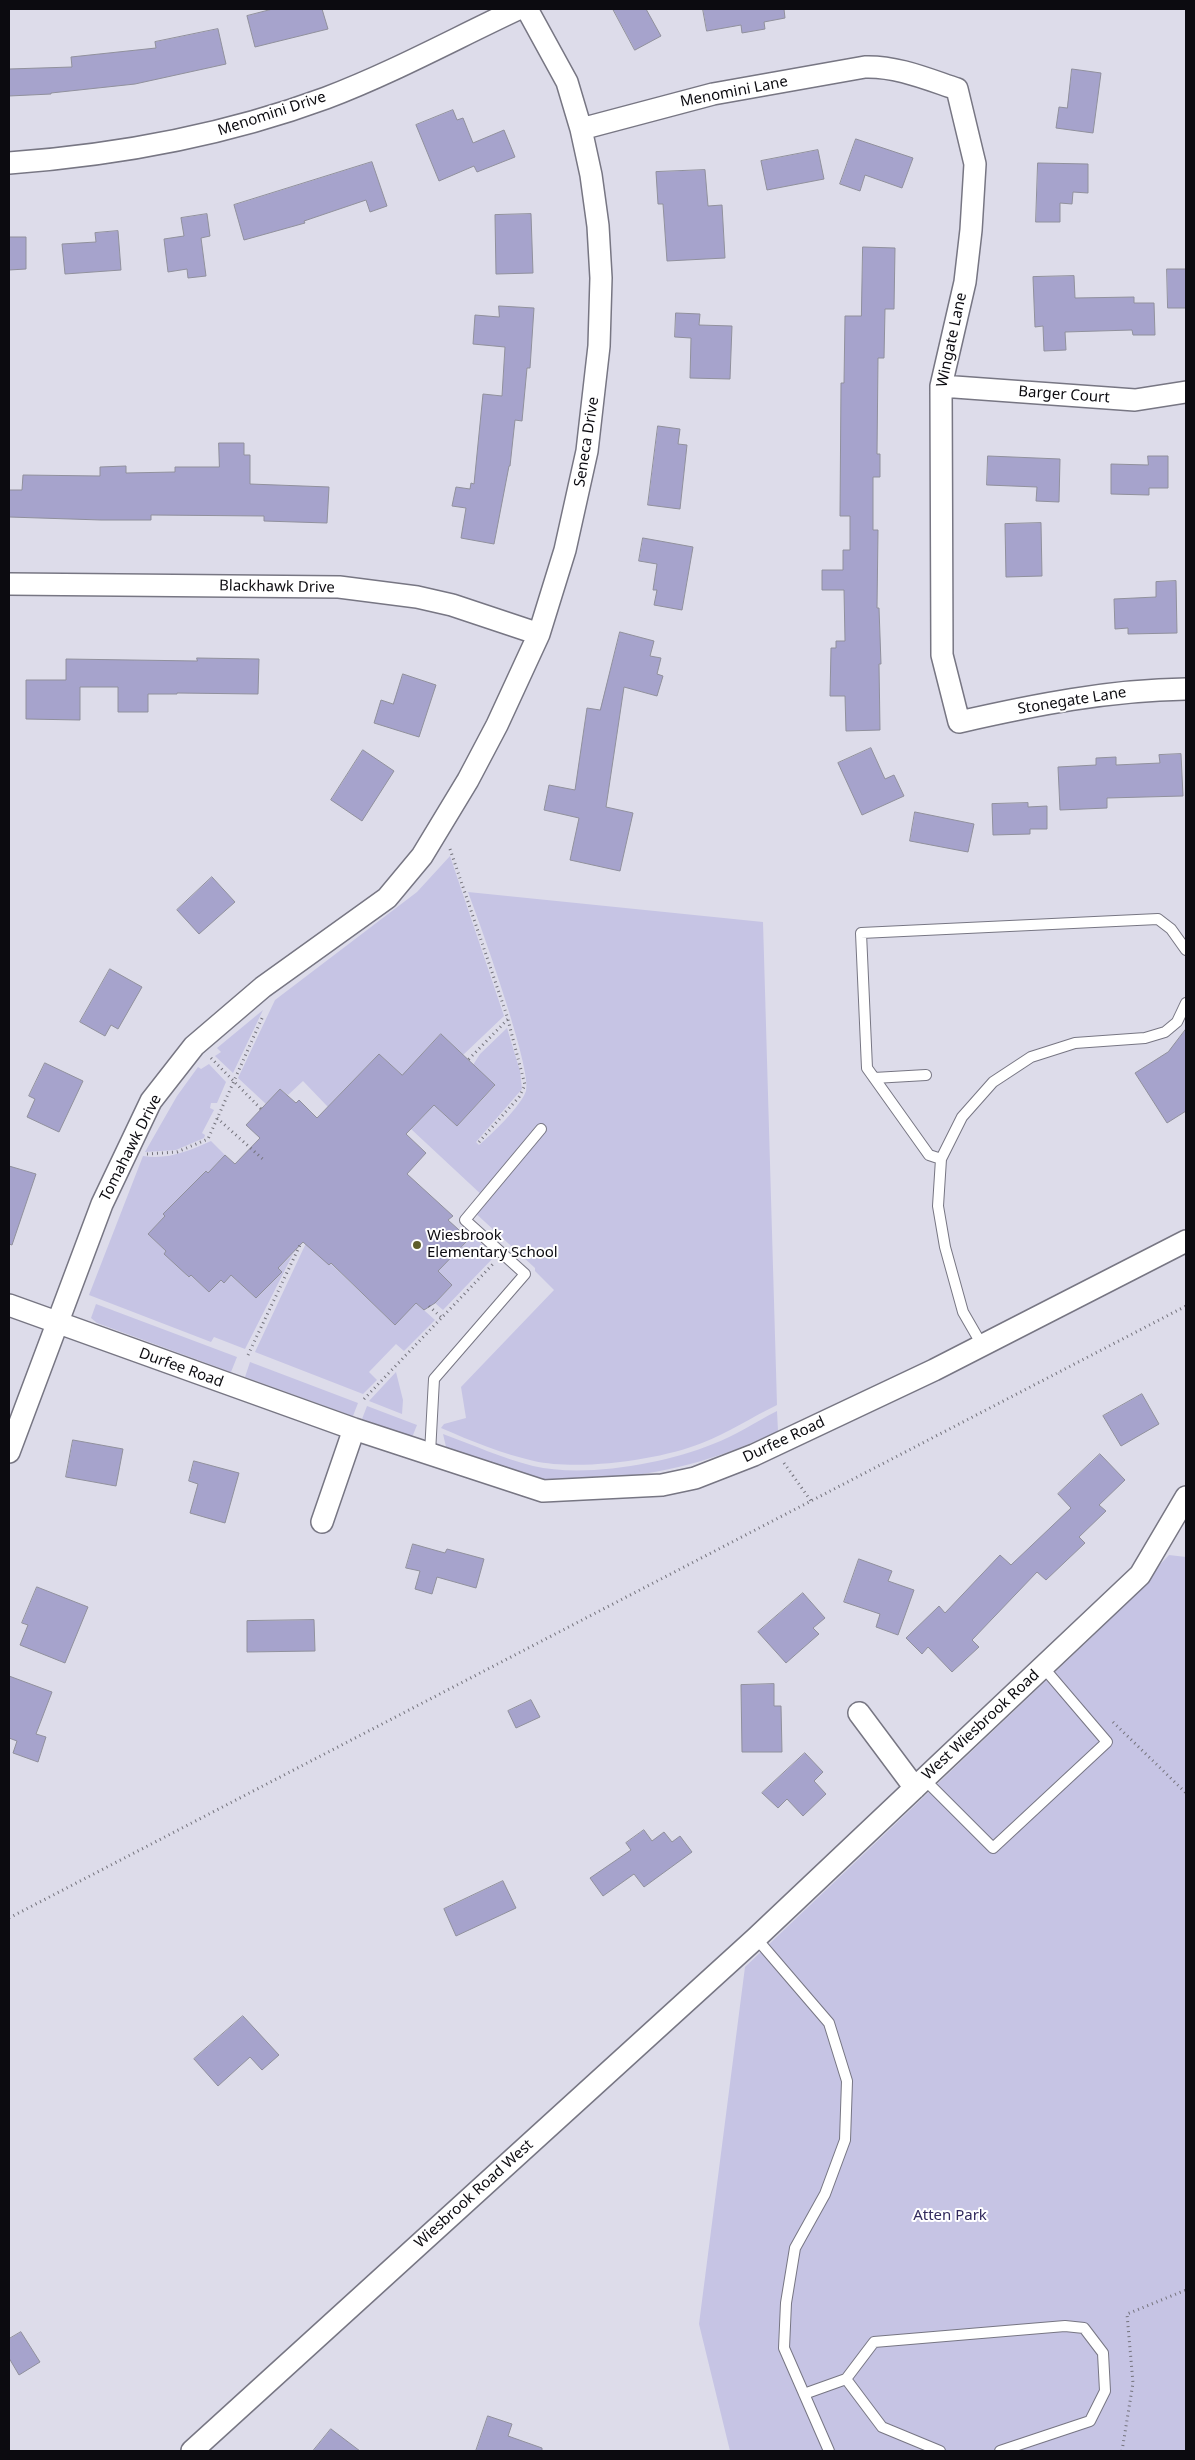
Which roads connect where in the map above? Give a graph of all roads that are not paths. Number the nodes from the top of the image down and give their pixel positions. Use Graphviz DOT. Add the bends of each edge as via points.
graph roads {
  1 [pos="518,9"];
  2 [pos="527,9"];
  3 [pos="890,68"];
  4 [pos="581,129"];
  5 [pos="9,163"];
  6 [pos="941,386"];
  7 [pos="1186,392"];
  8 [pos="9,584"];
  9 [pos="539,634"];
  10 [pos="1186,689"];
  11 [pos="959,722"];
  12 [pos="422,856"];
  13 [pos="1186,950"];
  14 [pos="1186,1003"];
  15 [pos="926,1074"];
  16 [pos="874,1078"];
  17 [pos="541,1128"];
  18 [pos="941,1159"];
  19 [pos="1186,1241"];
  20 [pos="9,1305"];
  21 [pos="58,1324"];
  22 [pos="982,1345"];
  23 [pos="354,1429"];
  24 [pos="9,1452"];
  25 [pos="430,1453"];
  26 [pos="1186,1497"];
  27 [pos="322,1522"];
  28 [pos="1043,1667"];
  29 [pos="859,1713"];
  30 [pos="919,1784"];
  31 [pos="756,1938"];
  32 [pos="846,2379"];
  33 [pos="804,2394"];
  34 [pos="192,2451"];
  35 [pos="829,2451"];
  36 [pos="940,2451"];
  37 [pos="1000,2451"];
  1 -- 5 [label="street, Menomini Drive" via="389,71 326,98 262,120 130,150"];
  2 -- 4 [label="street, Seneca Drive" via="567,82"];
  3 -- 4 [label="street, Menomini Lane" via="865,67 712,94"];
  3 -- 6 [label="street, Wingate Lane" via="957,89 972,148 971,230 965,282"];
  4 -- 9 [label="street, Seneca Drive" via="598,226 601,278 599,346 578,499"];
  6 -- 7 [label="street, Barger Court" via="1135,400"];
  6 -- 11 [label="street, Wingate Lane" via="942,655"];
  8 -- 9 [label="street, Blackhawk Drive" via="339,587 381,591 452,606"];
  9 -- 12 [label="street, Seneca Drive" via="497,725"];
  10 -- 11 [label="street, Stonegate Lane" via="1102,694"];
  12 -- 21 [label="street, Tomahawk Drive" via="387,898 263,987 194,1046 151,1101 102,1204"];
  13 -- 16 [label="lane" via="1171,929 1158,919 861,932 867,1068"];
  14 -- 18 [label="lane" via="1177,1022 1165,1032 1145,1038 1076,1043 1031,1057 1011,1068 993,1082 962,1116"];
  15 -- 16 [label="lane"];
  16 -- 18 [label="lane" via="929,1155"];
  17 -- 25 [label="lane" via="465,1220 525,1274 434,1379"];
  18 -- 22 [label="lane" via="938,1206 944,1240 964,1312"];
  19 -- 22 [label="street, Durfee Road"];
  20 -- 21 [label="street, Durfee Road"];
  21 -- 23 [label="street, Durfee Road"];
  21 -- 24 [label="street, Tomahawk Drive"];
  22 -- 25 [label="street, Durfee Road" via="773,1446 719,1469 662,1485 543,1491"];
  23 -- 25 [label="street, Durfee Road"];
  23 -- 27 [label="street"];
  26 -- 28 [label="street, West Wiesbrook Road" via="1140,1575"];
  28 -- 30 [label="street, West Wiesbrook Road"];
  28 -- 30 [label="lane" via="1107,1742 993,1848"];
  29 -- 30 [label="street"];
  30 -- 31 [label="street, West Wiesbrook Road"];
  31 -- 33 [label="lane" via="829,2022 847,2081 845,2140 824,2194 795,2248 786,2303 784,2348"];
  31 -- 34 [label="street, Wiesbrook Road West"];
  32 -- 33 [label="lane"];
  32 -- 36 [label="lane" via="882,2427"];
  32 -- 37 [label="lane" via="874,2342 1065,2326 1084,2328 1103,2353 1105,2391 1090,2421"];
  33 -- 35 [label="lane"];
}
